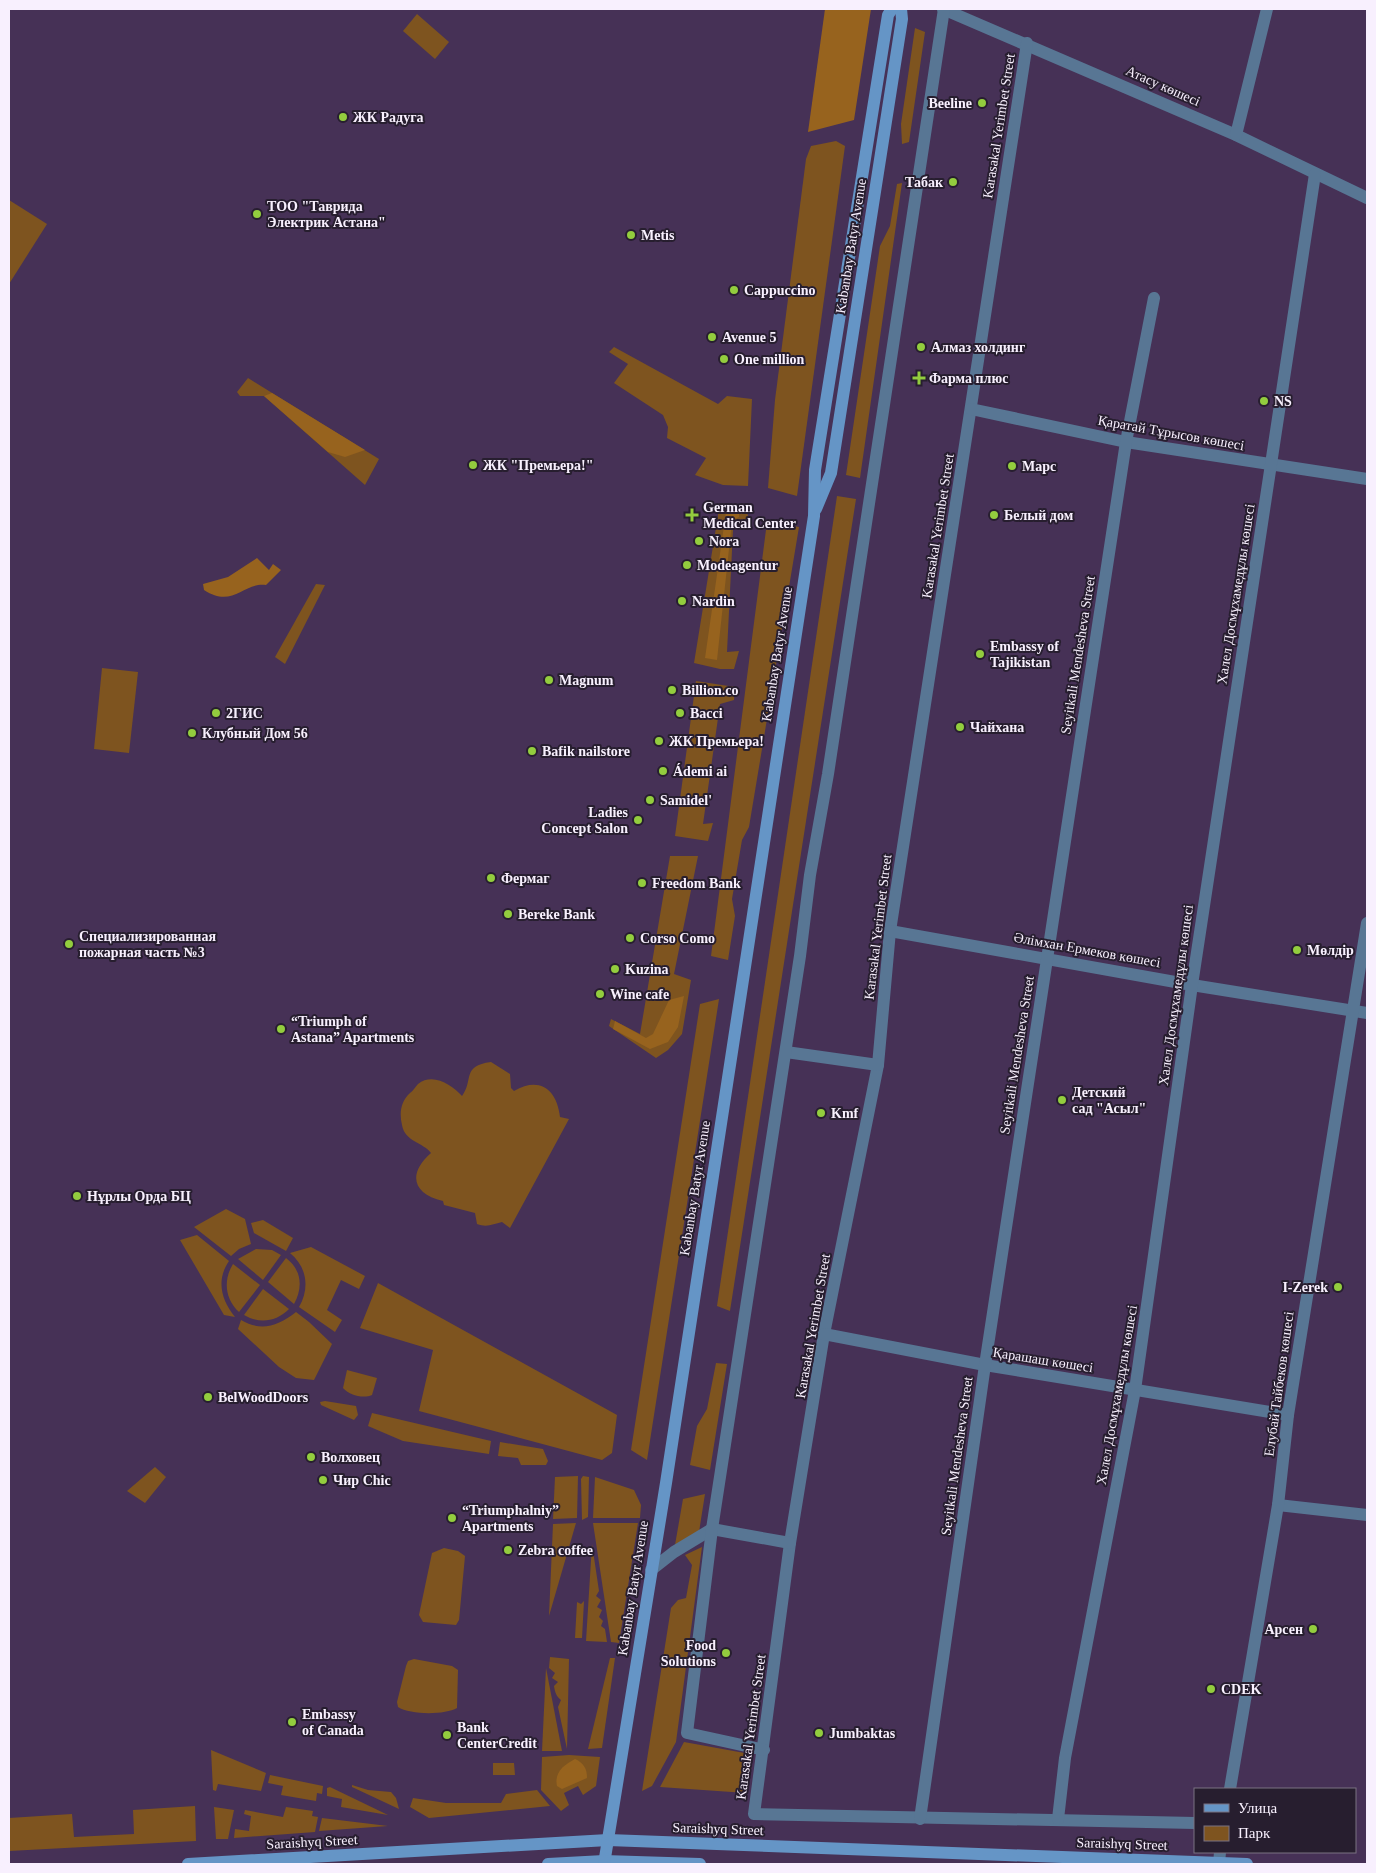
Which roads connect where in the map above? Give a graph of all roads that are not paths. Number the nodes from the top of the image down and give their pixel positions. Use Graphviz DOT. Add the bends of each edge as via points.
graph roads {
  1 [pos="892,9"];
  2 [pos="901,9"];
  3 [pos="943,9"];
  4 [pos="1267,9"];
  5 [pos="1027,43"];
  6 [pos="1236,135"];
  7 [pos="1315,174"];
  8 [pos="1367,198"];
  9 [pos="1154,298"];
  10 [pos="971,409"];
  11 [pos="1126,442"];
  12 [pos="1272,464"];
  13 [pos="1367,478"];
  14 [pos="814,516"];
  15 [pos="1367,923"];
  16 [pos="890,931"];
  17 [pos="1047,958"];
  18 [pos="1192,985"];
  19 [pos="1352,1011"];
  20 [pos="1367,1013"];
  21 [pos="786,1052"];
  22 [pos="878,1065"];
  23 [pos="824,1334"];
  24 [pos="985,1365"];
  25 [pos="1135,1390"];
  26 [pos="1288,1415"];
  27 [pos="1278,1505"];
  28 [pos="1367,1515"];
  29 [pos="712,1529"];
  30 [pos="790,1542"];
  31 [pos="651,1570"];
  32 [pos="764,1750"];
  33 [pos="1230,1788"];
  34 [pos="920,1818"];
  35 [pos="1058,1819"];
  36 [pos="1194,1823"];
  37 [pos="608,1840"];
  38 [pos="1220,1860"];
  39 [pos="604,1862"];
  40 [pos="188,1864"];
  41 [pos="548,1864"];
  42 [pos="687,1864"];
  43 [pos="700,1864"];
  44 [pos="1247,1864"];
  1 -- 14 [label="main road, Kabanbay Batyr Avenue" via="888,15 868,133 815,470"];
  2 -- 14 [label="main road, Kabanbay Batyr Avenue" via="902,20 831,473"];
  3 -- 5 [label="street, Атасу көшесі"];
  3 -- 21 [label="street" via="810,875"];
  4 -- 6 [label="street"];
  5 -- 6 [label="street, Атасу көшесі"];
  5 -- 10 [label="street, Karasakal Yerimbet Street"];
  6 -- 7 [label="street, Атасу көшесі"];
  7 -- 8 [label="street, Атасу көшесі"];
  7 -- 12 [label="street, Халел Досмұхамедұлы көшесі"];
  9 -- 11 [label="street, Seyitkali Mendesheva Street"];
  10 -- 11 [label="street, Қаратай Тұрысов көшесі"];
  10 -- 16 [label="street, Karasakal Yerimbet Street"];
  11 -- 12 [label="street, Қаратай Тұрысов көшесі"];
  11 -- 17 [label="street, Seyitkali Mendesheva Street"];
  12 -- 13 [label="street, Қаратай Тұрысов көшесі"];
  12 -- 18 [label="street, Халел Досмұхамедұлы көшесі"];
  14 -- 31 [label="main road, Kabanbay Batyr Avenue"];
  15 -- 19 [label="street, Елубай Тайбеков көшесі"];
  16 -- 17 [label="street, Әлімхан Ермеков көшесі"];
  16 -- 22 [label="street, Karasakal Yerimbet Street"];
  17 -- 18 [label="street, Әлімхан Ермеков көшесі"];
  17 -- 24 [label="street, Seyitkali Mendesheva Street"];
  18 -- 19 [label="street, Әлімхан Ермеков көшесі"];
  18 -- 25 [label="street, Халел Досмұхамедұлы көшесі"];
  19 -- 20 [label="street, Әлімхан Ермеков көшесі"];
  19 -- 26 [label="street, Елубай Тайбеков көшесі"];
  21 -- 22 [label="street"];
  21 -- 29 [label="street"];
  22 -- 23 [label="street, Karasakal Yerimbet Street"];
  23 -- 24 [label="street, Қарашаш көшесі"];
  23 -- 30 [label="street, Karasakal Yerimbet Street"];
  24 -- 25 [label="street, Қарашаш көшесі"];
  24 -- 34 [label="street, Seyitkali Mendesheva Street"];
  25 -- 26 [label="street, Қарашаш көшесі"];
  25 -- 35 [label="street, Халел Досмұхамедұлы көшесі" via="1065,1758"];
  26 -- 27 [label="street, Елубай Тайбеков көшесі"];
  27 -- 28 [label="street"];
  27 -- 33 [label="street, Елубай Тайбеков көшесі"];
  29 -- 30 [label="street"];
  29 -- 31 [label="street"];
  29 -- 32 [label="street" via="688,1733"];
  30 -- 32 [label="street, Karasakal Yerimbet Street"];
  31 -- 37 [label="main road, Kabanbay Batyr Avenue"];
  32 -- 34 [label="street, Karasakal Yerimbet Street" via="754,1814"];
  34 -- 35 [label="street"];
  35 -- 36 [label="street"];
  37 -- 38 [label="main road, Saraishyq Street"];
  37 -- 39 [label="main road, Kabanbay Batyr Avenue"];
  37 -- 40 [label="main road, Saraishyq Street"];
  38 -- 44 [label="main road, Saraishyq Street"];
  39 -- 41 [label="main road"];
  39 -- 42 [label="main road"];
  42 -- 43 [label="main road"];
}
